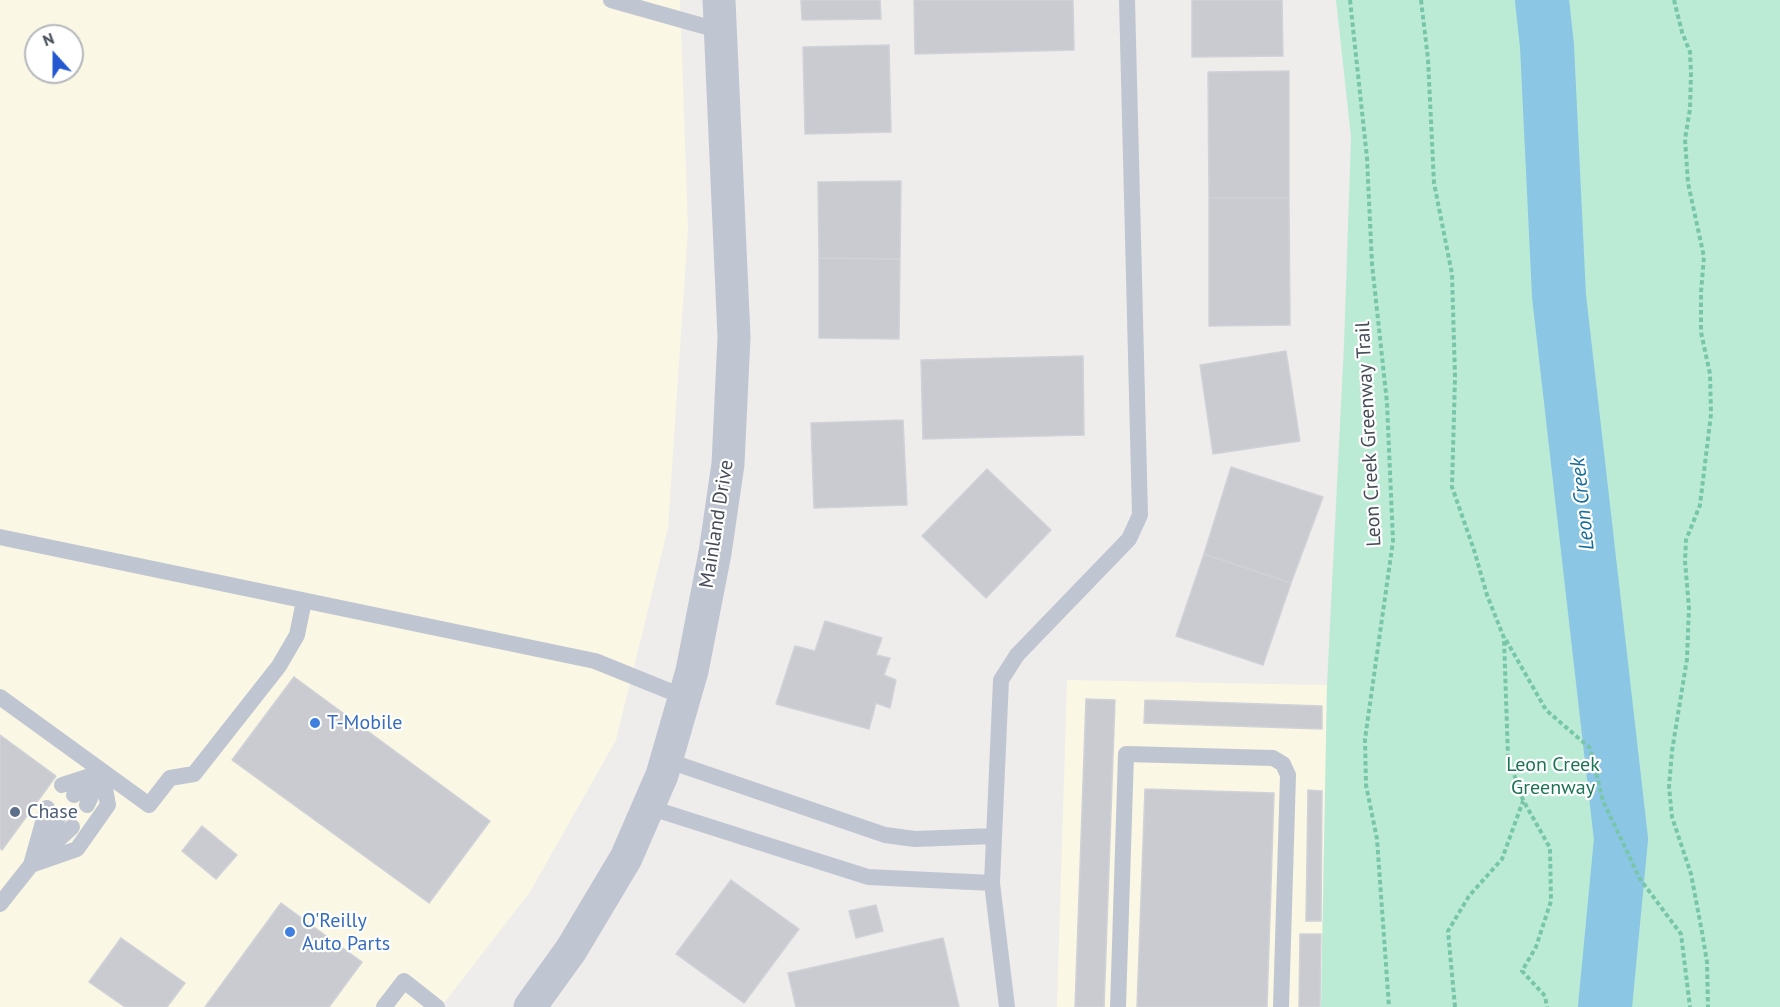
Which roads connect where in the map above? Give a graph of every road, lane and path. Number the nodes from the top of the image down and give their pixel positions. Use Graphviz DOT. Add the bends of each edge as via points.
graph roads {
  1 [pos="611,0"];
  2 [pos="1127,0"];
  3 [pos="1350,0"];
  4 [pos="1421,0"];
  5 [pos="1674,0"];
  6 [pos="720,16"];
  7 [pos="0,537"];
  8 [pos="304,601"];
  9 [pos="1504,638"];
  10 [pos="0,697"];
  11 [pos="684,697"];
  12 [pos="666,760"];
  13 [pos="102,771"];
  14 [pos="1523,800"];
  15 [pos="648,807"];
  16 [pos="53,812"];
  17 [pos="72,827"];
  18 [pos="994,836"];
  19 [pos="31,865"];
  20 [pos="992,883"];
  21 [pos="0,904"];
  22 [pos="384,1007"];
  23 [pos="437,1007"];
  24 [pos="530,1007"];
  25 [pos="1007,1007"];
  26 [pos="1118,1007"];
  27 [pos="1281,1007"];
  28 [pos="1389,1007"];
  29 [pos="1455,1007"];
  30 [pos="1547,1007"];
  31 [pos="1690,1007"];
  32 [pos="1708,1007"];
  1 -- 6 [label="lane"];
  2 -- 18 [label="lane" via="1140,515 1129,539 1017,655 1001,680"];
  3 -- 28 [label="path, Leon Creek Greenway Trail" via="1387,403 1393,541 1365,739 1366,785 1377,839"];
  4 -- 9 [label="path" via="1434,183 1452,274 1452,487"];
  5 -- 32 [label="path" via="1690,52 1690,109 1685,139 1688,183 1704,257 1701,332 1710,374 1711,414 1700,505 1686,540 1687,659 1669,787 1672,817 1691,874 1702,932"];
  6 -- 11 [label="street, Mainland Drive" via="734,337 728,464 715,553"];
  7 -- 8 [label="lane"];
  8 -- 11 [label="lane" via="595,661"];
  8 -- 13 [label="lane" via="297,635 279,666 195,774 170,778 148,805"];
  9 -- 14 [label="path" via="1508,757"];
  9 -- 31 [label="path" via="1546,710 1590,748 1603,801 1640,879 1681,934"];
  10 -- 13 [label="lane"];
  11 -- 12 [label="street, Mainland Drive"];
  12 -- 15 [label="street, Mainland Drive"];
  12 -- 18 [label="lane" via="885,836"];
  13 -- 13 [label="lane" via="75,795"];
  13 -- 19 [label="lane" via="108,805 77,849"];
  14 -- 29 [label="path" via="1502,859 1469,896 1448,931"];
  14 -- 30 [label="path" via="1550,848 1551,901 1536,947 1522,972 1545,996"];
  15 -- 20 [label="lane" via="868,877"];
  15 -- 24 [label="street, Mainland Drive" via="626,858 571,950"];
  16 -- 19 [label="lane"];
  17 -- 19 [label="lane"];
  18 -- 20 [label="lane"];
  19 -- 21 [label="lane"];
  20 -- 25 [label="lane"];
  22 -- 23 [label="lane" via="404,981"];
  26 -- 27 [label="lane" via="1126,754 1273,758 1283,764 1288,775"];
}
